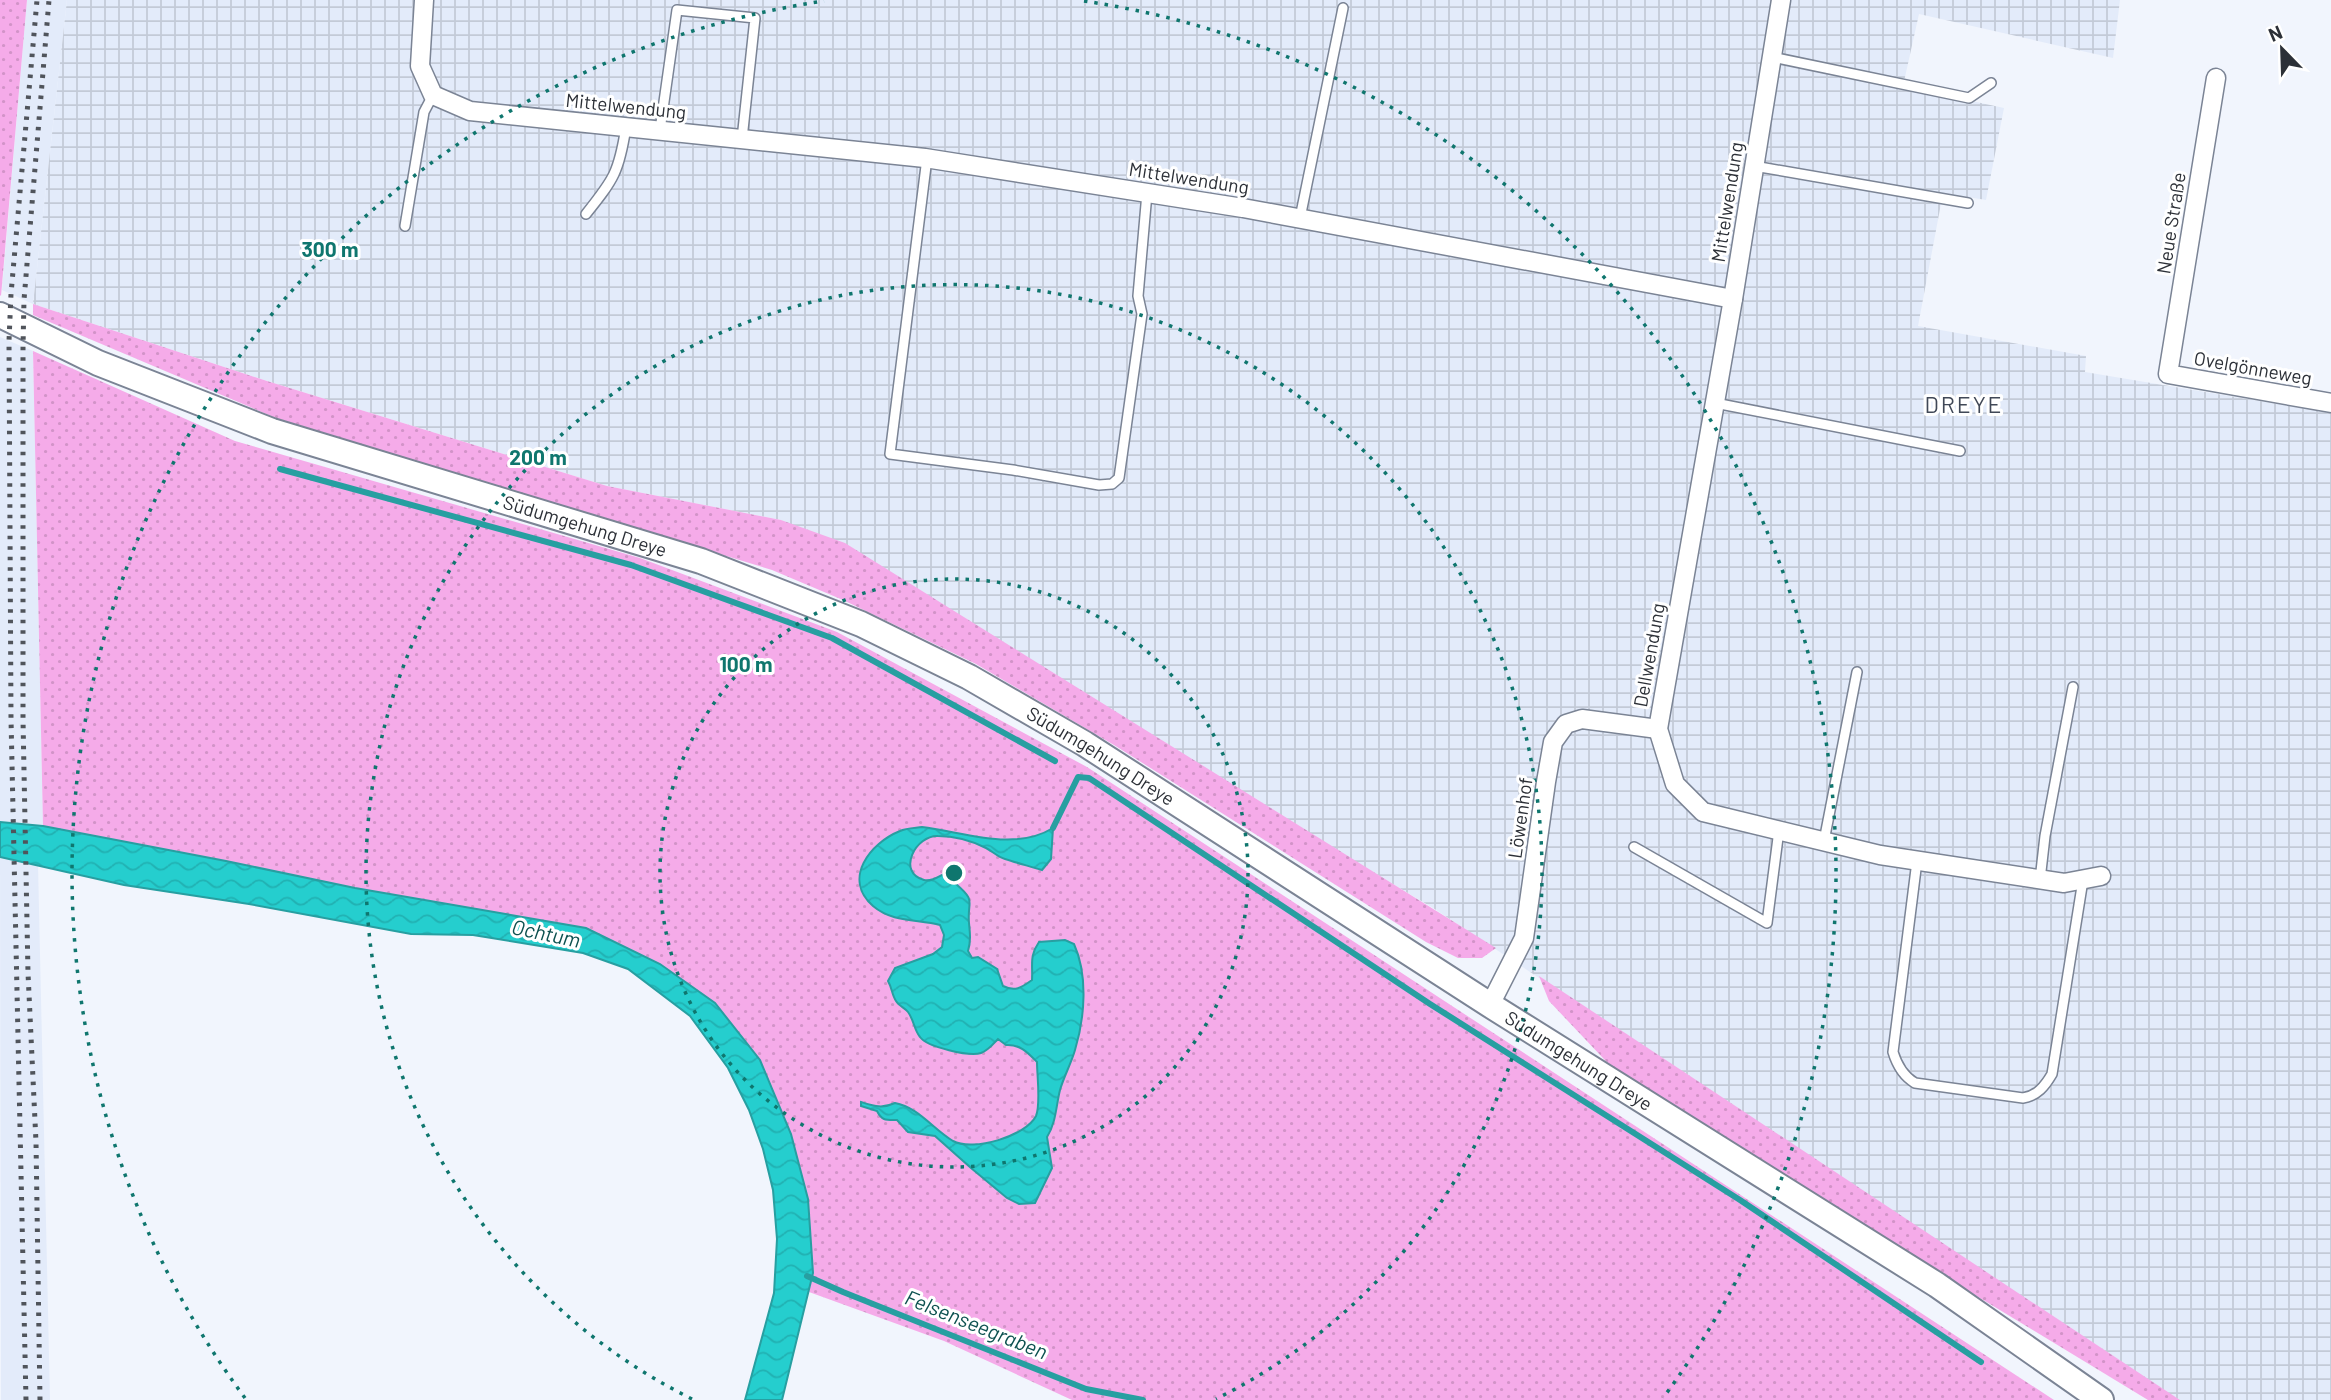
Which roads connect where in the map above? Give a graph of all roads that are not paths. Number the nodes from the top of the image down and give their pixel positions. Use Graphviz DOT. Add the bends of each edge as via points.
graph roads {
  1 [pos="424,0"];
  2 [pos="1781,0"];
  3 [pos="1343,8"];
  4 [pos="1772,57"];
  5 [pos="2217,78"];
  6 [pos="1991,83"];
  7 [pos="433,95"];
  8 [pos="626,127"];
  9 [pos="660,130"];
  10 [pos="742,139"];
  11 [pos="928,158"];
  12 [pos="1754,166"];
  13 [pos="1147,193"];
  14 [pos="1968,203"];
  15 [pos="586,214"];
  16 [pos="1300,218"];
  17 [pos="405,226"];
  18 [pos="1733,299"];
  19 [pos="0,315"];
  20 [pos="2168,374"];
  21 [pos="1715,403"];
  22 [pos="2331,403"];
  23 [pos="1960,451"];
  24 [pos="1857,672"];
  25 [pos="2073,687"];
  26 [pos="1657,729"];
  27 [pos="1779,831"];
  28 [pos="1824,841"];
  29 [pos="1634,848"];
  30 [pos="1917,860"];
  31 [pos="2102,876"];
  32 [pos="2040,880"];
  33 [pos="2083,880"];
  34 [pos="1490,1005"];
  35 [pos="2101,1400"];
  1 -- 7 [label="street" via="419,65"];
  2 -- 4 [label="street, Mittelwendung"];
  3 -- 16 [label="lane"];
  4 -- 6 [label="lane" via="1969,98"];
  4 -- 12 [label="street, Mittelwendung"];
  5 -- 20 [label="street, Neue Straße"];
  7 -- 8 [label="street, Mittelwendung" via="470,110"];
  7 -- 17 [label="lane" via="424,113"];
  8 -- 9 [label="street, Mittelwendung"];
  8 -- 15 [label="lane" via="613,180"];
  9 -- 10 [label="street, Mittelwendung"];
  9 -- 10 [label="lane" via="677,10 755,18"];
  10 -- 11 [label="street, Mittelwendung"];
  11 -- 13 [label="street, Mittelwendung"];
  11 -- 13 [label="lane" via="890,454 1099,485 1112,485 1119,478 1142,314 1138,296"];
  12 -- 14 [label="lane"];
  12 -- 18 [label="street, Mittelwendung"];
  13 -- 16 [label="street, Mittelwendung"];
  16 -- 18 [label="street, Mittelwendung"];
  18 -- 21 [label="street, Dellwendung"];
  19 -- 34 [label="main road, Südumgehung Dreye" via="98,363 272,431 701,562 861,624 969,677 1085,744"];
  20 -- 22 [label="street, Ovelgönneweg"];
  21 -- 23 [label="lane"];
  21 -- 26 [label="street, Dellwendung"];
  24 -- 28 [label="lane"];
  25 -- 32 [label="lane"];
  26 -- 27 [label="street, Dellwendung" via="1675,784 1703,813"];
  26 -- 34 [label="street, Löwenhof" via="1582,719 1566,724 1553,742 1524,938"];
  27 -- 28 [label="street, Dellwendung"];
  27 -- 29 [label="lane" via="1767,923"];
  28 -- 30 [label="street, Dellwendung"];
  30 -- 32 [label="street, Dellwendung"];
  30 -- 33 [label="lane" via="1894,1052 1898,1064 1915,1083 2023,1098 2042,1089 2052,1074"];
  31 -- 33 [label="street, Dellwendung"];
  32 -- 33 [label="street, Dellwendung"];
  34 -- 35 [label="main road, Südumgehung Dreye" via="1937,1285"];
}
